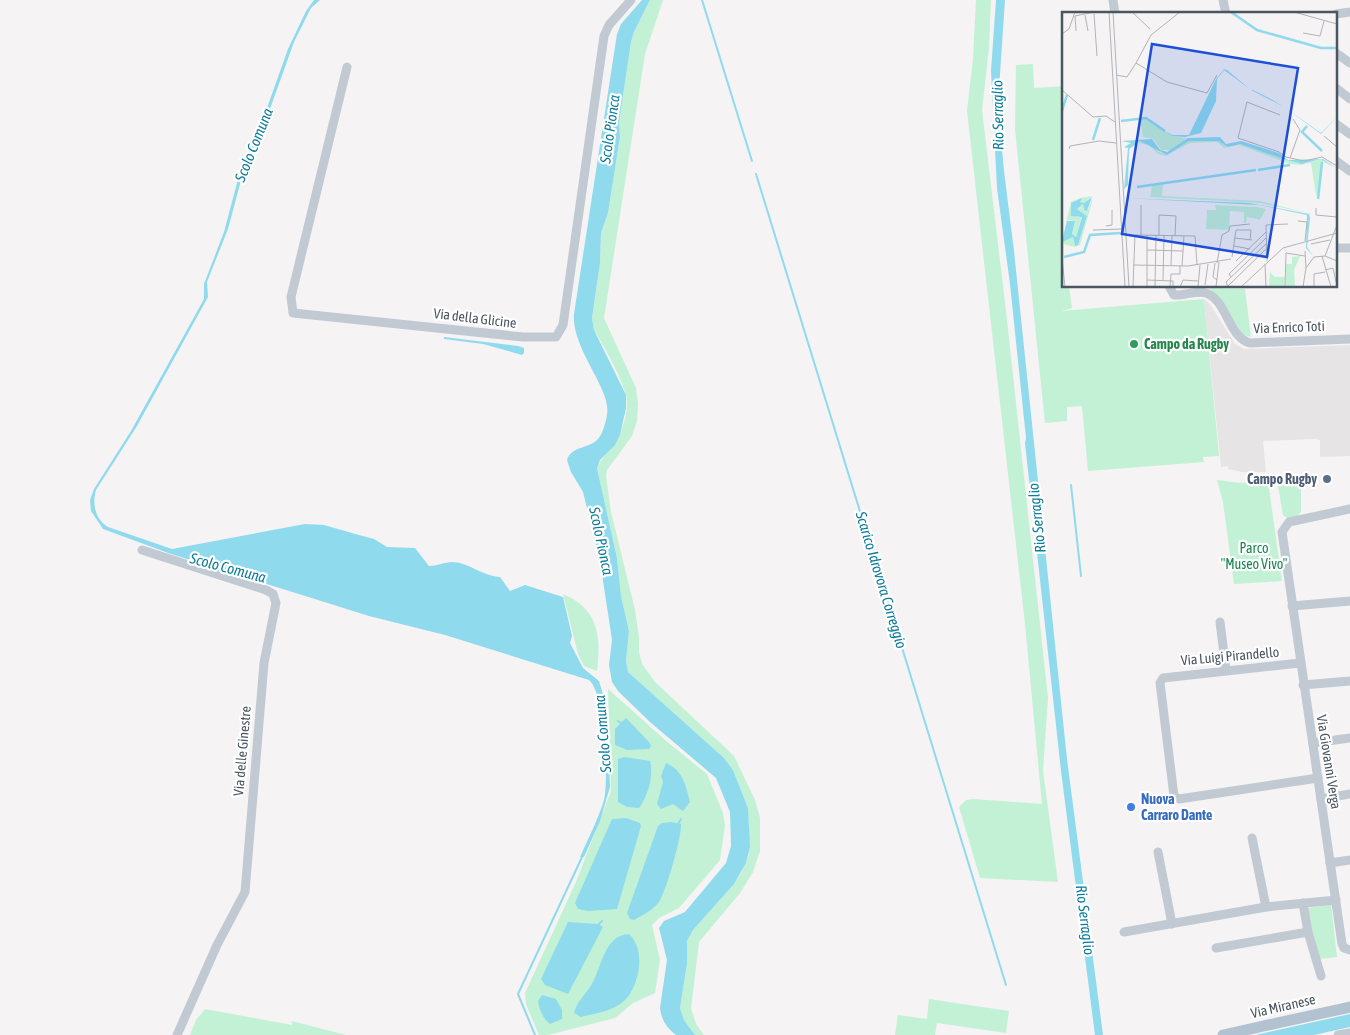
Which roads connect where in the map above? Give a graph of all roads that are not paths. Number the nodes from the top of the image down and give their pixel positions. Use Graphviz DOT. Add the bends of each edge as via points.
graph roads {
  1 [pos="631,0"];
  2 [pos="1338,54"];
  3 [pos="1350,63"];
  4 [pos="347,67"];
  5 [pos="1338,89"];
  6 [pos="1350,98"];
  7 [pos="1338,125"];
  8 [pos="1350,134"];
  9 [pos="1338,162"];
  10 [pos="1350,171"];
  11 [pos="1171,288"];
  12 [pos="1350,339"];
  13 [pos="1350,509"];
  14 [pos="142,550"];
  15 [pos="1350,601"];
  16 [pos="1292,606"];
  17 [pos="1220,622"];
  18 [pos="1300,663"];
  19 [pos="1226,670"];
  20 [pos="1350,680"];
  21 [pos="1304,685"];
  22 [pos="1350,738"];
  23 [pos="1312,743"];
  24 [pos="1318,778"];
  25 [pos="1350,794"];
  26 [pos="1321,799"];
  27 [pos="1252,838"];
  28 [pos="1158,852"];
  29 [pos="1350,860"];
  30 [pos="1330,864"];
  31 [pos="1336,900"];
  32 [pos="1303,903"];
  33 [pos="1266,907"];
  34 [pos="1172,924"];
  35 [pos="1124,932"];
  36 [pos="1308,932"];
  37 [pos="1216,948"];
  38 [pos="1348,949"];
  39 [pos="1321,976"];
  40 [pos="1350,1007"];
  41 [pos="1350,1032"];
  42 [pos="177,1035"];
  43 [pos="1223,1035"];
  44 [pos="1338,1035"];
  1 -- 4 [label="street, Via della Glicine" via="609,25 604,36 563,325 556,337 523,337 293,313 291,297"];
  2 -- 3 [label="street"];
  5 -- 6 [label="street"];
  7 -- 8 [label="street"];
  9 -- 10 [label="street"];
  11 -- 12 [label="street, Via Enrico Toti" via="1174,295 1203,293 1211,296 1240,338 1250,343"];
  13 -- 16 [label="street, Via Giovanni Verga" via="1294,520 1284,526"];
  14 -- 42 [label="street, Via delle Ginestre" via="266,590 273,594 276,603 264,663 244,892"];
  15 -- 16 [label="street"];
  16 -- 18 [label="street, Via Giovanni Verga"];
  17 -- 19 [label="street"];
  18 -- 19 [label="street, Via Luigi Pirandello"];
  18 -- 21 [label="street, Via Giovanni Verga"];
  19 -- 24 [label="street, Via Luigi Pirandello" via="1163,678 1160,683 1175,799"];
  20 -- 21 [label="street"];
  21 -- 23 [label="street, Via Giovanni Verga"];
  22 -- 23 [label="street"];
  23 -- 24 [label="street, Via Giovanni Verga"];
  24 -- 26 [label="street, Via Giovanni Verga"];
  25 -- 26 [label="street"];
  26 -- 30 [label="street, Via Giovanni Verga"];
  27 -- 33 [label="street"];
  28 -- 34 [label="street"];
  29 -- 30 [label="street"];
  30 -- 31 [label="street, Via Giovanni Verga"];
  31 -- 32 [label="street"];
  31 -- 38 [label="street, Via Giovanni Verga" via="1342,944"];
  32 -- 33 [label="street"];
  32 -- 36 [label="street"];
  33 -- 34 [label="street"];
  34 -- 35 [label="street"];
  36 -- 37 [label="street"];
  36 -- 39 [label="street"];
  40 -- 43 [label="main road, Via Miranese"];
  41 -- 44 [label="street"];
}
